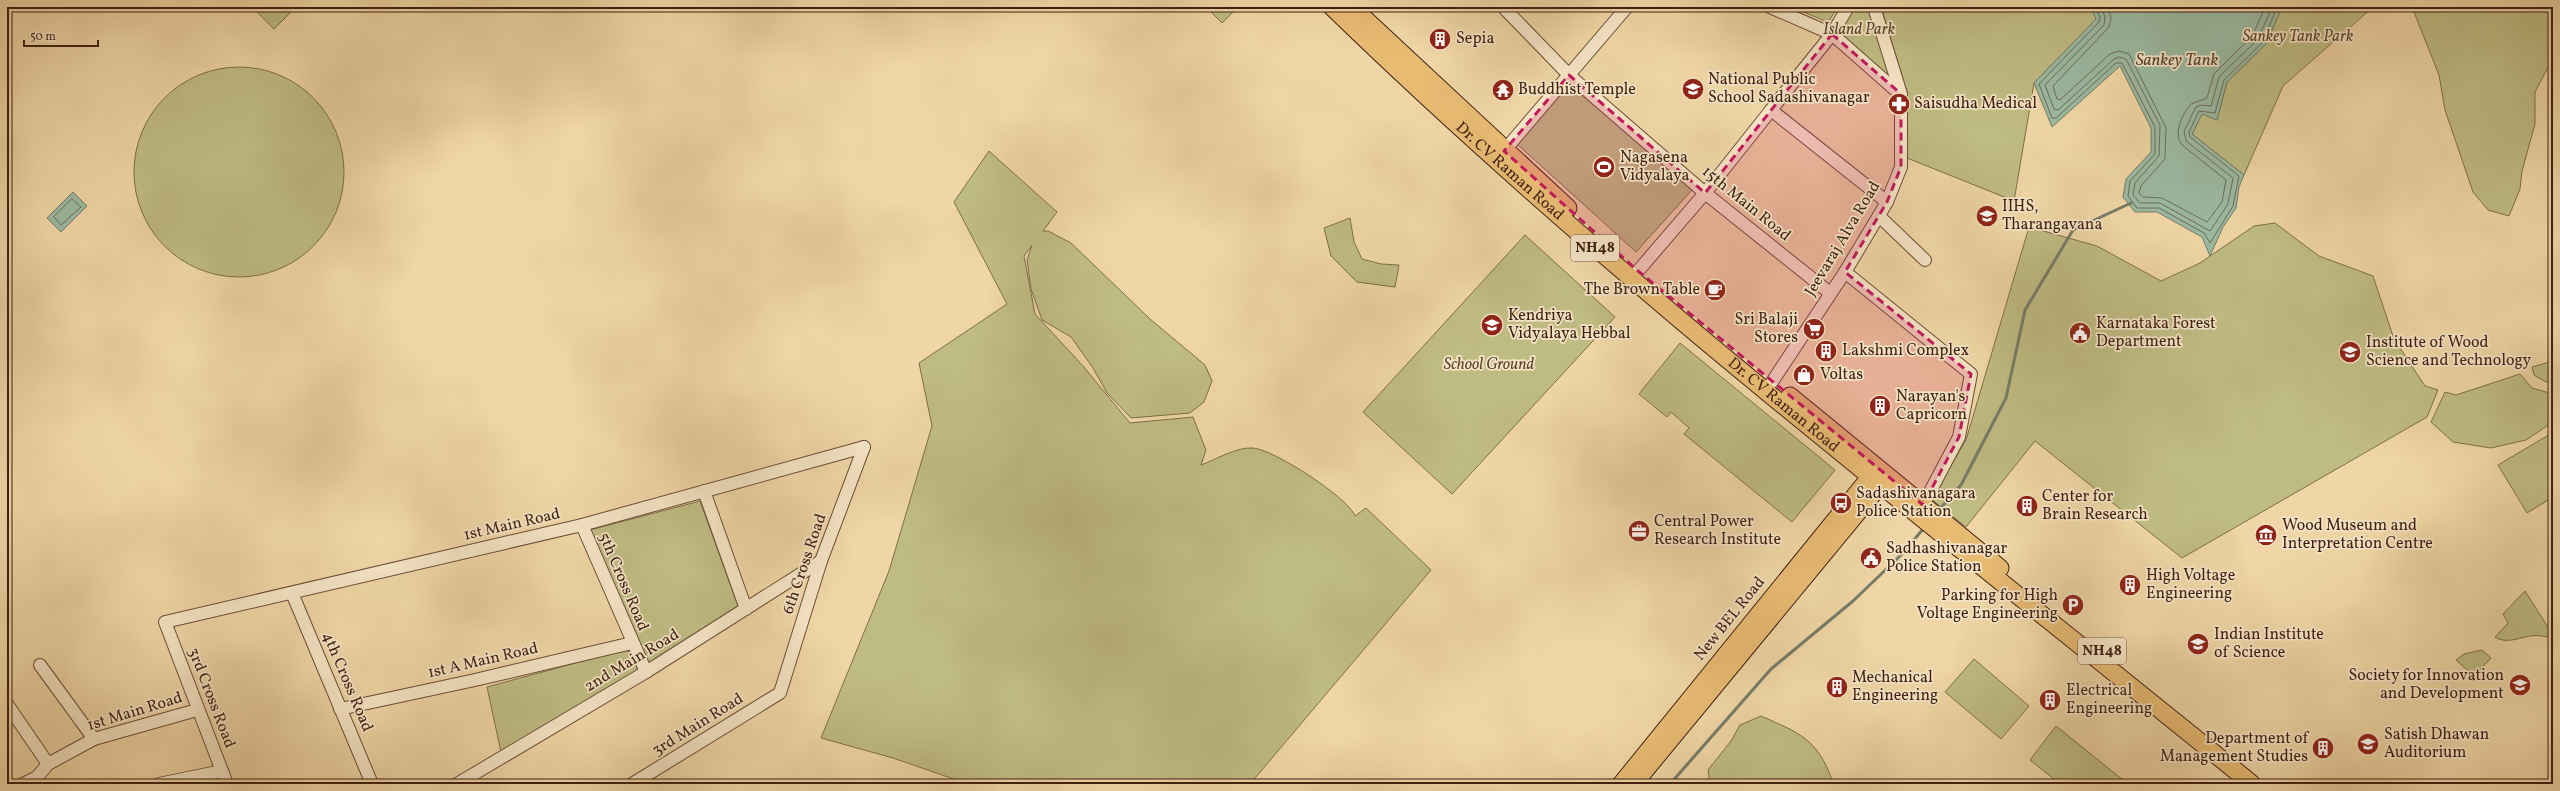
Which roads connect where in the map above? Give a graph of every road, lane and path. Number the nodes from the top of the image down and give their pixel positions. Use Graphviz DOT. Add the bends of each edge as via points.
graph roads {
  1 [pos="1332,7"];
  2 [pos="1352,7"];
  3 [pos="1503,7"];
  4 [pos="1770,7"];
  5 [pos="1848,7"];
  6 [pos="1874,7"];
  7 [pos="1622,9"];
  8 [pos="1832,34"];
  9 [pos="1569,74"];
  10 [pos="1901,94"];
  11 [pos="1771,110"];
  12 [pos="1504,151"];
  13 [pos="1705,193"];
  14 [pos="1887,202"];
  15 [pos="1879,216"];
  16 [pos="1925,260"];
  17 [pos="1638,271"];
  18 [pos="1845,272"];
  19 [pos="1830,293"];
  20 [pos="1775,377"];
  21 [pos="864,447"];
  22 [pos="1878,477"];
  23 [pos="704,491"];
  24 [pos="1930,517"];
  25 [pos="582,525"];
  26 [pos="821,561"];
  27 [pos="292,592"];
  28 [pos="746,608"];
  29 [pos="165,622"];
  30 [pos="632,643"];
  31 [pos="40,665"];
  32 [pos="646,672"];
  33 [pos="780,693"];
  34 [pos="7,704"];
  35 [pos="340,709"];
  36 [pos="197,710"];
  37 [pos="94,739"];
  38 [pos="48,764"];
  39 [pos="222,771"];
  40 [pos="38,780"];
  41 [pos="165,783"];
  42 [pos="23,784"];
  43 [pos="227,784"];
  44 [pos="372,784"];
  45 [pos="457,784"];
  46 [pos="632,784"];
  47 [pos="1620,784"];
  48 [pos="1636,784"];
  49 [pos="2252,784"];
  50 [pos="2265,784"];
  1 -- 22 [label="highway, Dr. CV Raman Road / NH48" via="1522,183 1633,280"];
  2 -- 12 [label="highway, Dr. CV Raman Road / NH48"];
  3 -- 9 [label="street, 15th Main Road"];
  4 -- 8 [label="street"];
  5 -- 8 [label="street"];
  6 -- 10 [label="street, Jeevaraj Alva Road"];
  7 -- 9 [label="street"];
  8 -- 10 [label="street"];
  8 -- 11 [label="street"];
  9 -- 12 [label="street"];
  9 -- 13 [label="street, 15th Main Road"];
  10 -- 14 [label="street, Jeevaraj Alva Road" via="1901,167"];
  11 -- 13 [label="street"];
  11 -- 14 [label="street"];
  12 -- 17 [label="highway, Dr. CV Raman Road / NH48"];
  13 -- 17 [label="street"];
  13 -- 19 [label="street, 15th Main Road"];
  14 -- 15 [label="street, Jeevaraj Alva Road"];
  15 -- 16 [label="street"];
  15 -- 18 [label="street, Jeevaraj Alva Road"];
  17 -- 20 [label="highway, Dr. CV Raman Road / NH48"];
  18 -- 19 [label="street, Jeevaraj Alva Road"];
  18 -- 24 [label="street" via="1971,374 1959,437"];
  19 -- 20 [label="street, Jeevaraj Alva Road"];
  20 -- 22 [label="highway, Dr. CV Raman Road / NH48"];
  21 -- 23 [label="street, 1st Main Road"];
  21 -- 26 [label="street, 6th Cross Road"];
  22 -- 24 [label="highway, Dr. CV Raman Road / NH48"];
  22 -- 47 [label="main road, New BEL Road"];
  22 -- 48 [label="main road, New BEL Road"];
  23 -- 25 [label="street, 1st Main Road"];
  23 -- 28 [label="street"];
  24 -- 49 [label="highway, Dr. CV Raman Road / NH48"];
  24 -- 50 [label="highway, Dr. CV Raman Road / NH48"];
  25 -- 27 [label="street, 1st Main Road"];
  25 -- 30 [label="street, 5th Cross Road"];
  26 -- 28 [label="street, 2nd Main Road"];
  26 -- 33 [label="street, 6th Cross Road"];
  27 -- 29 [label="street, 1st Main Road"];
  27 -- 35 [label="street, 4th Cross Road"];
  28 -- 32 [label="street, 2nd Main Road"];
  29 -- 36 [label="street, 3rd Cross Road"];
  30 -- 32 [label="street, 5th Cross Road"];
  30 -- 35 [label="street, 1st A Main Road"];
  31 -- 37 [label="street"];
  32 -- 45 [label="street, 2nd Main Road"];
  33 -- 46 [label="street, 3rd Main Road"];
  34 -- 38 [label="street"];
  35 -- 44 [label="street, 4th Cross Road"];
  36 -- 37 [label="street, 1st Main Road"];
  36 -- 39 [label="street, 3rd Cross Road"];
  37 -- 38 [label="street, 1st Main Road"];
  38 -- 40 [label="street, 1st Main Road"];
  39 -- 41 [label="street"];
  39 -- 43 [label="street, 3rd Cross Road"];
  40 -- 42 [label="street, 1st Main Road"];
}
